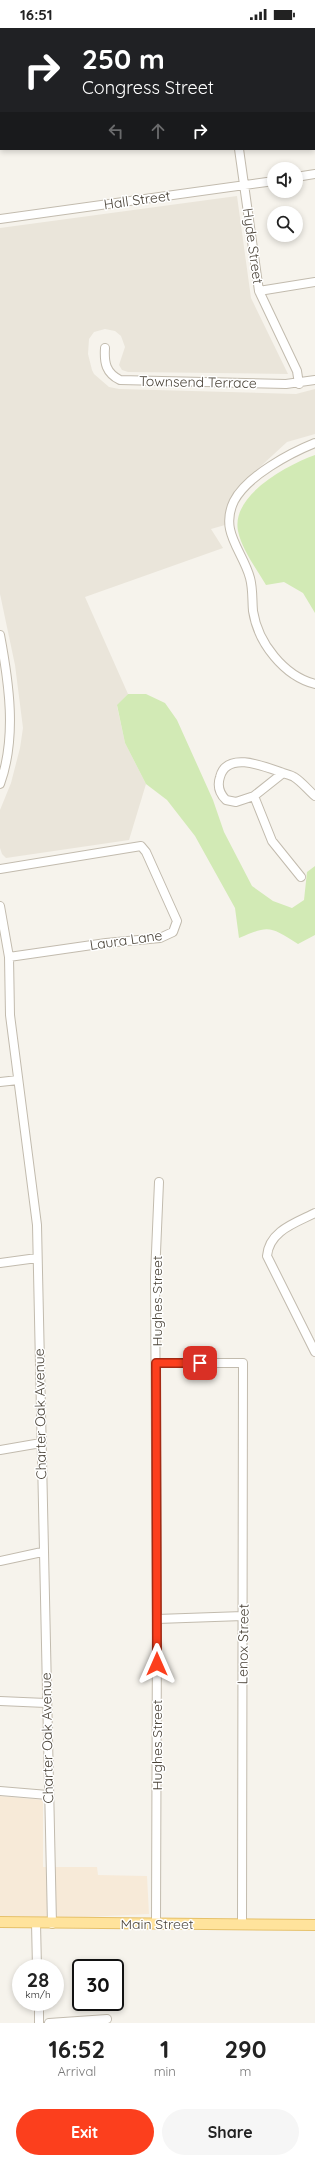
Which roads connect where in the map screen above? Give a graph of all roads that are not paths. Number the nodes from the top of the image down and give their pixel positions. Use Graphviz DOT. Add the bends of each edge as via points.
graph roads {
  1 [pos="239,150"];
  2 [pos="315,174"];
  3 [pos="303,176"];
  4 [pos="267,182"];
  5 [pos="244,186"];
  6 [pos="0,219"];
  7 [pos="315,282"];
  8 [pos="259,291"];
  9 [pos="105,348"];
  10 [pos="315,380"];
  11 [pos="299,384"];
  12 [pos="315,443"];
  13 [pos="0,635"];
  14 [pos="1,651"];
  15 [pos="315,684"];
  16 [pos="283,773"];
  17 [pos="0,784"];
  18 [pos="254,796"];
  19 [pos="315,796"];
  20 [pos="0,869"];
  21 [pos="301,877"];
  22 [pos="0,906"];
  23 [pos="9,957"];
  24 [pos="18,1080"];
  25 [pos="0,1082"];
  26 [pos="159,1182"];
  27 [pos="315,1213"];
  28 [pos="37,1258"];
  29 [pos="0,1263"];
  30 [pos="315,1352"];
  31 [pos="156,1363"];
  32 [pos="41,1443"];
  33 [pos="0,1450"];
  34 [pos="42,1552"];
  35 [pos="0,1561"];
  36 [pos="243,1616"];
  37 [pos="157,1619"];
  38 [pos="0,1701"];
  39 [pos="46,1703"];
  40 [pos="0,1791"];
  41 [pos="48,1795"];
  42 [pos="0,1922"];
  43 [pos="36,1923"];
  44 [pos="52,1924"];
  45 [pos="156,1924"];
  46 [pos="242,1924"];
  47 [pos="315,1925"];
  48 [pos="38,1959"];
  49 [pos="39,2011"];
  50 [pos="107,2019"];
  51 [pos="39,2023"];
  52 [pos="49,2023"];
  1 -- 5 [label="street, Hyde Street"];
  2 -- 3 [label="street"];
  4 -- 5 [label="street, Hall Street"];
  5 -- 6 [label="street, Hall Street"];
  5 -- 8 [label="street, Hyde Street"];
  7 -- 8 [label="street"];
  8 -- 11 [label="street, Hyde Street" via="297,371"];
  9 -- 11 [label="street, Townsend Terrace" via="106,368 120,380"];
  10 -- 11 [label="street, Townsend Terrace"];
  12 -- 15 [label="street" via="281,460 254,479 234,501 230,521 230,534 250,578 253,611 262,637 274,656 292,675"];
  13 -- 14 [label="street"];
  14 -- 17 [label="street" via="9,695 10,728"];
  16 -- 18 [label="street"];
  16 -- 18 [label="street" via="243,762 224,769 219,781 220,792 226,800 236,802"];
  16 -- 19 [label="street" via="294,776"];
  18 -- 21 [label="street" via="272,841"];
  20 -- 23 [label="street, Laura Lane" via="141,846 177,921 173,932 160,938"];
  22 -- 23 [label="street, Charter Oak Avenue"];
  23 -- 24 [label="street, Charter Oak Avenue" via="10,1015"];
  24 -- 25 [label="street"];
  24 -- 28 [label="street, Charter Oak Avenue" via="37,1224"];
  26 -- 31 [label="street, Hughes Street" via="155,1276"];
  27 -- 30 [label="street" via="278,1232 271,1241 267,1256"];
  28 -- 29 [label="street"];
  28 -- 32 [label="street, Charter Oak Avenue"];
  31 -- 36 [label="street, Lenox Street" via="243,1363"];
  31 -- 37 [label="street, Hughes Street"];
  32 -- 33 [label="street"];
  32 -- 34 [label="street, Charter Oak Avenue"];
  34 -- 35 [label="street"];
  34 -- 39 [label="street, Charter Oak Avenue"];
  36 -- 37 [label="street"];
  36 -- 46 [label="street, Lenox Street"];
  37 -- 45 [label="street, Hughes Street"];
  38 -- 39 [label="street"];
  39 -- 41 [label="street, Charter Oak Avenue"];
  40 -- 41 [label="street"];
  41 -- 44 [label="street, Charter Oak Avenue"];
  42 -- 43 [label="main road, Main Street"];
  43 -- 44 [label="main road, Main Street"];
  43 -- 48 [label="street"];
  44 -- 45 [label="main road, Main Street"];
  45 -- 46 [label="main road, Main Street"];
  46 -- 47 [label="main road, Main Street"];
  49 -- 51 [label="street"];
  50 -- 52 [label="street"];
}
